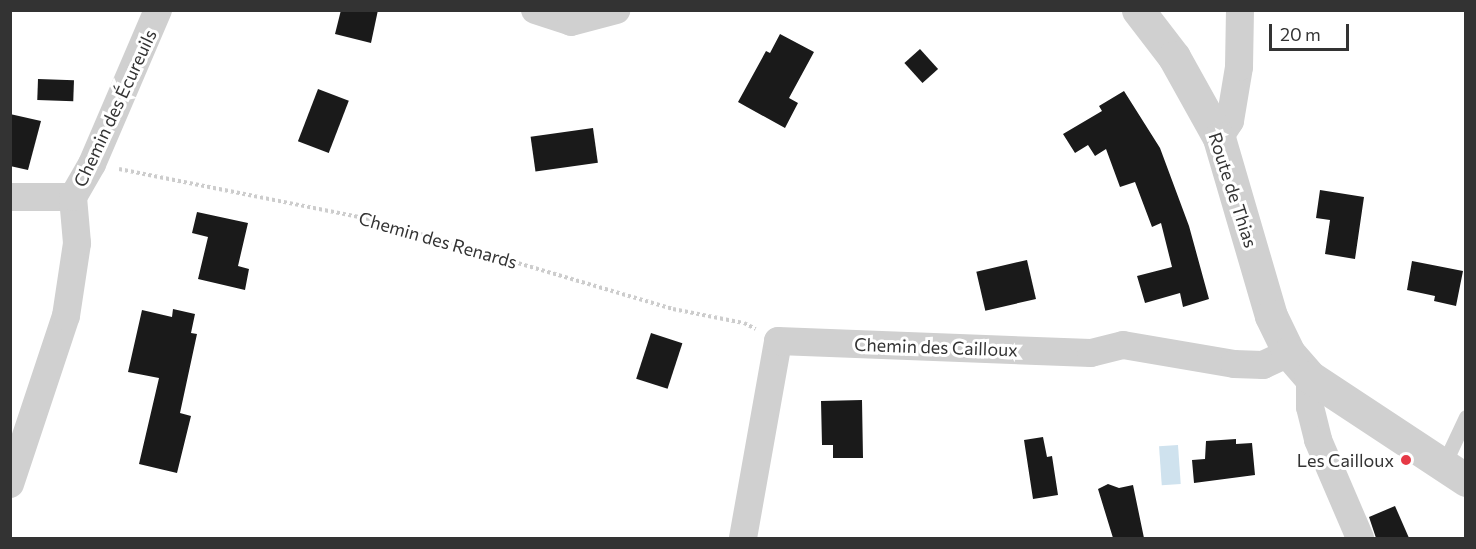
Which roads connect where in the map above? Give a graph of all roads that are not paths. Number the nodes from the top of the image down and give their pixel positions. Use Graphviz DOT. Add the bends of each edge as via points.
graph roads {
  1 [pos="158,10"];
  2 [pos="535,10"];
  3 [pos="616,10"];
  4 [pos="1138,10"];
  5 [pos="1240,10"];
  6 [pos="1219,138"];
  7 [pos="10,197"];
  8 [pos="73,197"];
  9 [pos="1289,353"];
  10 [pos="1310,377"];
  11 [pos="1466,417"];
  12 [pos="1454,473"];
  13 [pos="10,484"];
  14 [pos="743,538"];
  15 [pos="1360,538"];
  1 -- 8 [label="street, Chemin des Écureuils" via="92,164"];
  2 -- 3 [label="street" via="572,22"];
  4 -- 6 [label="street, Route de Thias" via="1174,57"];
  5 -- 6 [label="street" via="1230,121"];
  6 -- 9 [label="street, Route de Thias" via="1271,316"];
  7 -- 8 [label="street"];
  8 -- 13 [label="street, Chemin des Écureuils" via="76,243 66,316"];
  9 -- 10 [label="street, Route de Thias"];
  9 -- 14 [label="street, Chemin des Cailloux" via="1263,365 1234,364 1123,345 1091,353 778,340"];
  10 -- 12 [label="street, Route de Thias"];
  10 -- 15 [label="street" via="1310,407 1318,440"];
  11 -- 12 [label="lane"];
}
